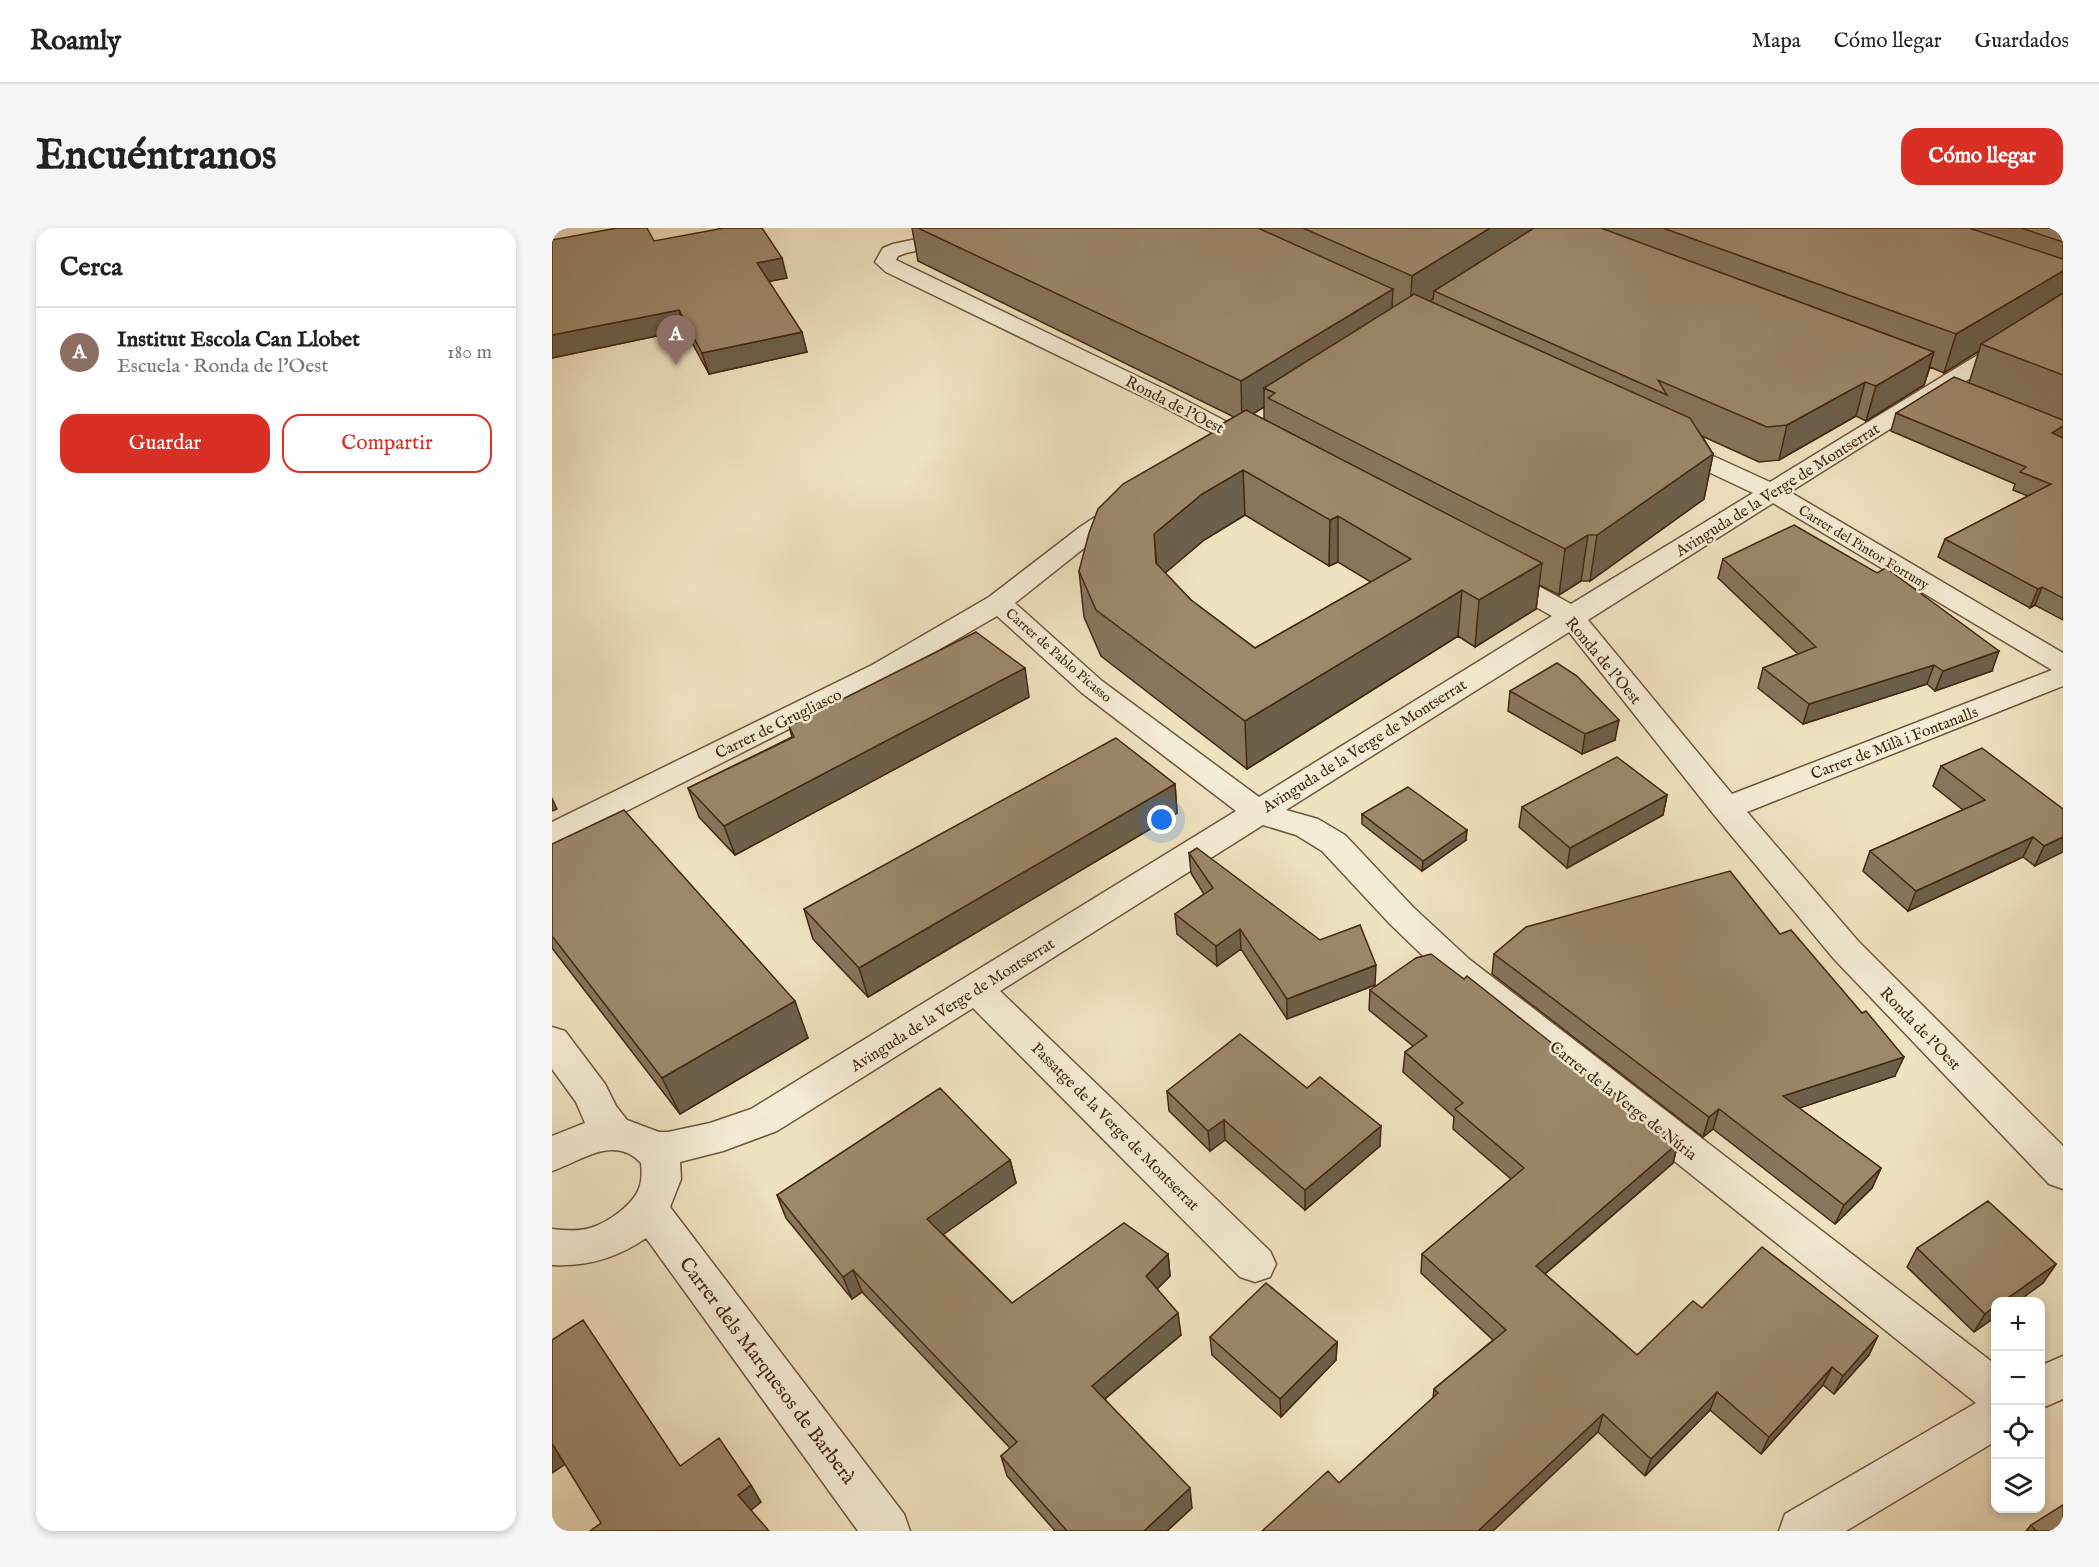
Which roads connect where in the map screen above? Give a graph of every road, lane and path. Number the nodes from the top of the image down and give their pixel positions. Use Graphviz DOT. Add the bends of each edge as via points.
graph roads {
  1 [pos="995,228"];
  2 [pos="2063,311"];
  3 [pos="1261,421"];
  4 [pos="1650,436"];
  5 [pos="1228,442"];
  6 [pos="1281,459"];
  7 [pos="1772,492"];
  8 [pos="1149,493"];
  9 [pos="1478,564"];
  10 [pos="999,603"];
  11 [pos="1571,617"];
  12 [pos="2063,665"];
  13 [pos="2063,676"];
  14 [pos="1726,808"];
  15 [pos="1257,811"];
  16 [pos="552,835"];
  17 [pos="976,989"];
  18 [pos="552,1041"];
  19 [pos="615,1134"];
  20 [pos="653,1149"];
  21 [pos="552,1155"];
  22 [pos="2063,1172"];
  23 [pos="648,1209"];
  24 [pos="562,1250"];
  25 [pos="1255,1264"];
  26 [pos="2063,1376"];
  27 [pos="2045,1386"];
  28 [pos="1991,1389"];
  29 [pos="1991,1418"];
  30 [pos="887,1531"];
  31 [pos="1802,1531"];
  1 -- 5 [label="street, Ronda de l'Oest" via="900,248 890,252 885,262 1164,398"];
  2 -- 7 [label="street, Avinguda de la Verge de Montserrat"];
  3 -- 5 [label="street"];
  4 -- 7 [label="street, Carrer del Pintor Fortuny"];
  5 -- 6 [label="street, Ronda de l'Oest"];
  7 -- 11 [label="street, Avinguda de la Verge de Montserrat"];
  7 -- 12 [label="street, Carrer del Pintor Fortuny"];
  8 -- 10 [label="street, Carrer de Pablo Picasso" via="1089,532"];
  9 -- 11 [label="street, Ronda de l'Oest"];
  10 -- 15 [label="street, Carrer de Pablo Picasso" via="1092,687"];
  10 -- 16 [label="street, Carrer de Grugliasco" via="882,671"];
  11 -- 14 [label="street, Ronda de l'Oest"];
  11 -- 15 [label="street, Avinguda de la Verge de Montserrat"];
  13 -- 14 [label="street, Carrer de Milà i Fontanalls"];
  14 -- 22 [label="street, Ronda de l'Oest" via="1846,950"];
  15 -- 17 [label="street, Avinguda de la Verge de Montserrat"];
  15 -- 28 [label="street, Carrer de la Verge de Núria" via="1323,836 1417,933 1457,968"];
  17 -- 20 [label="street, Avinguda de la Verge de Montserrat" via="764,1120 717,1139 679,1148"];
  17 -- 25 [label="street, Passatge de la Verge de Montserrat"];
  18 -- 19 [label="street"];
  19 -- 20 [label="street" via="638,1138"];
  19 -- 21 [label="street" via="591,1136"];
  20 -- 23 [label="street" via="661,1164 660,1190"];
  23 -- 24 [label="street" via="631,1227 596,1245"];
  23 -- 30 [label="street, Carrer dels Marquesos de Barberà"];
  26 -- 27 [label="street"];
  29 -- 31 [label="street"];
}
